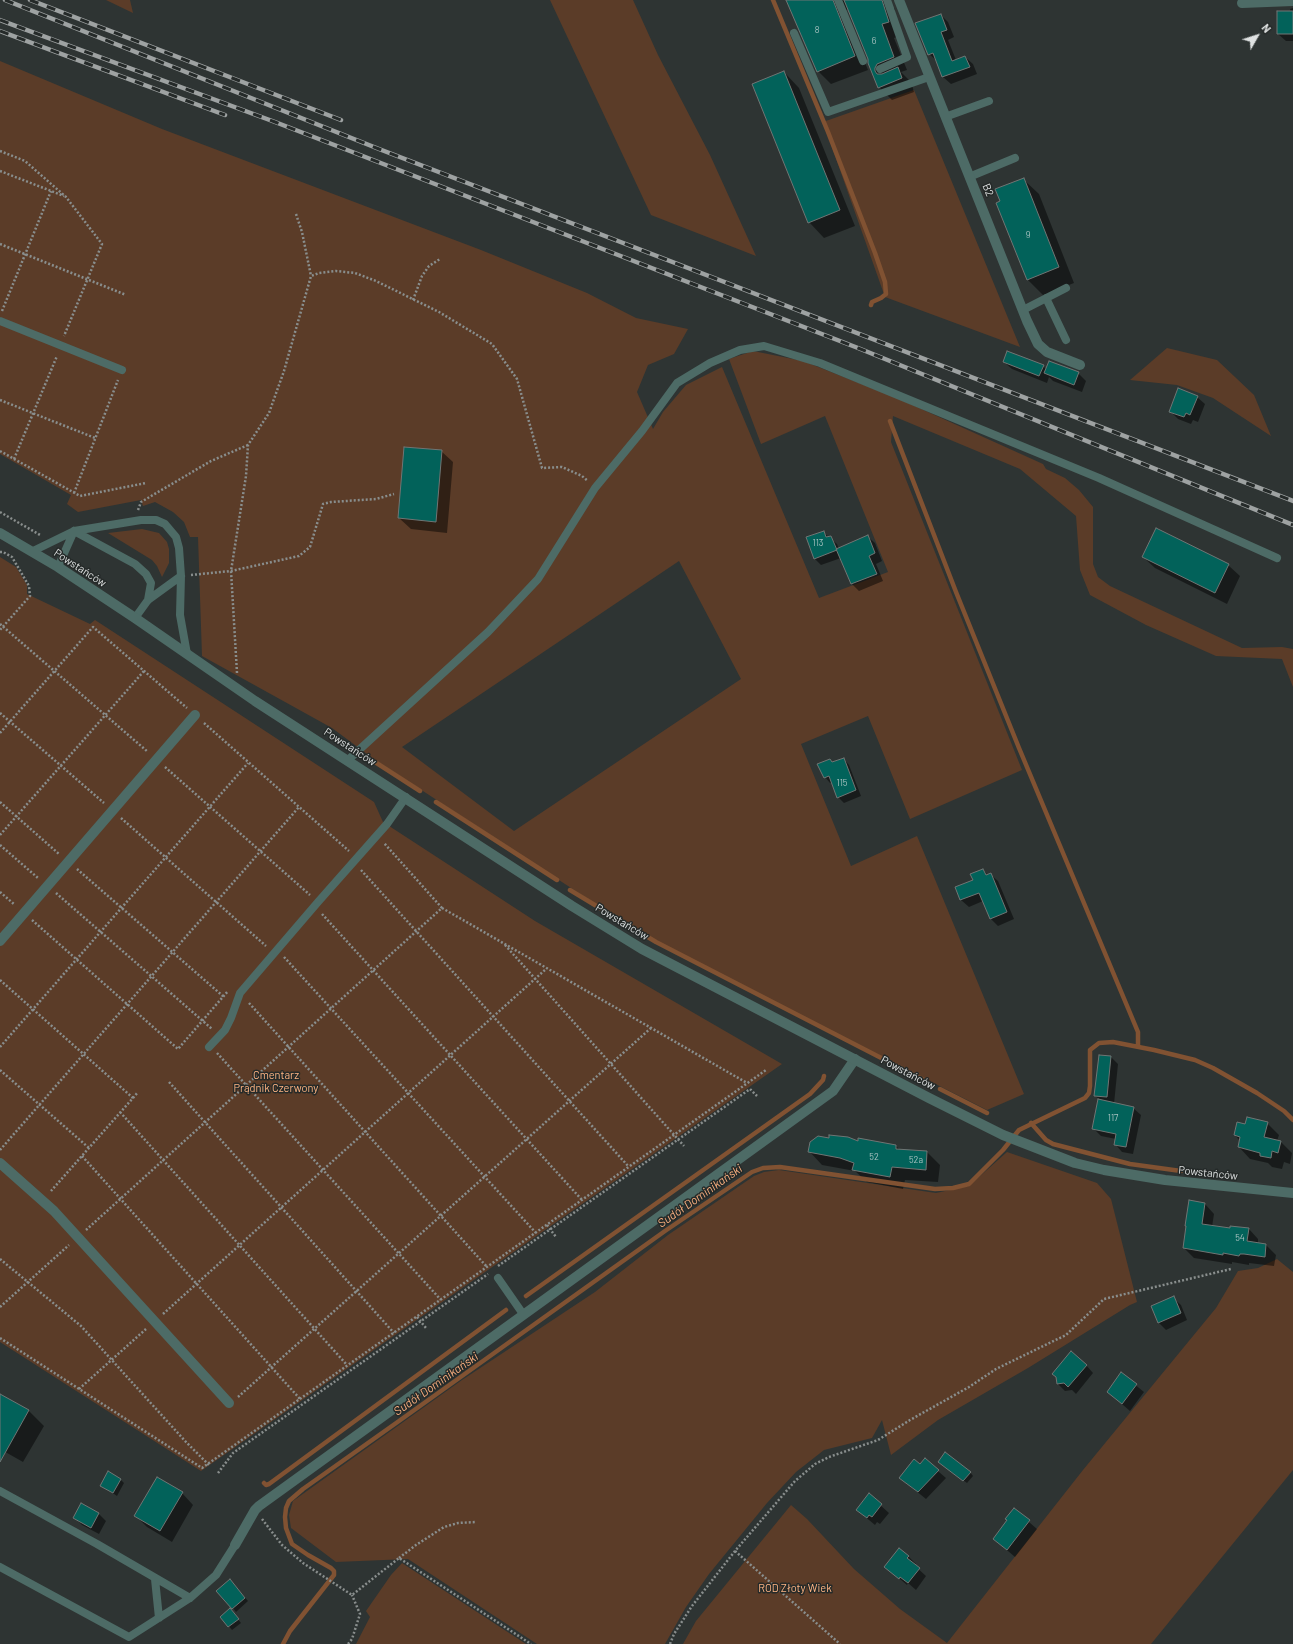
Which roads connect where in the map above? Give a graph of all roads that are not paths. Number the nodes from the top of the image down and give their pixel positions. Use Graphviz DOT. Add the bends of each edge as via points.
graph roads {
  1 [pos="838,0"];
  2 [pos="886,0"];
  3 [pos="899,0"];
  4 [pos="1293,1"];
  5 [pos="1242,3"];
  6 [pos="794,33"];
  7 [pos="864,61"];
  8 [pos="880,69"];
  9 [pos="930,77"];
  10 [pos="990,101"];
  11 [pos="945,117"];
  12 [pos="1015,158"];
  13 [pos="969,177"];
  14 [pos="1066,288"];
  15 [pos="1046,298"];
  16 [pos="1023,310"];
  17 [pos="0,320"];
  18 [pos="1066,340"];
  19 [pos="1080,365"];
  20 [pos="122,370"];
  21 [pos="74,531"];
  22 [pos="0,533"];
  23 [pos="33,551"];
  24 [pos="1277,558"];
  25 [pos="58,567"];
  26 [pos="181,576"];
  27 [pos="148,600"];
  28 [pos="135,618"];
  29 [pos="187,654"];
  30 [pos="195,715"];
  31 [pos="348,760"];
  32 [pos="406,797"];
  33 [pos="0,941"];
  34 [pos="210,1046"];
  35 [pos="855,1059"];
  36 [pos="0,1163"];
  37 [pos="1293,1192"];
  38 [pos="498,1278"];
  39 [pos="523,1314"];
  40 [pos="233,1401"];
  41 [pos="0,1491"];
  42 [pos="235,1545"];
  43 [pos="0,1567"];
  44 [pos="155,1579"];
  45 [pos="190,1598"];
  46 [pos="159,1618"];
  1 -- 7 [label="lane"];
  2 -- 8 [label="lane" via="908,57"];
  3 -- 9 [label="street, B2"];
  4 -- 5 [label="street"];
  6 -- 9 [label="lane" via="828,112"];
  9 -- 11 [label="street, B2"];
  10 -- 11 [label="lane"];
  11 -- 13 [label="street, B2"];
  12 -- 13 [label="lane"];
  13 -- 16 [label="street, B2"];
  14 -- 15 [label="lane"];
  15 -- 16 [label="lane"];
  15 -- 18 [label="lane"];
  16 -- 19 [label="street, B2" via="1038,344 1047,352"];
  17 -- 20 [label="lane"];
  21 -- 23 [label="lane"];
  21 -- 25 [label="lane"];
  21 -- 26 [label="lane" via="156,520 165,524 176,537"];
  21 -- 27 [label="lane" via="135,564 146,574 151,583"];
  22 -- 23 [label="street, Powstańców"];
  23 -- 25 [label="street, Powstańców"];
  24 -- 31 [label="lane" via="1099,478 820,363 764,346 740,350 710,363 677,383 595,488 538,580 488,632"];
  25 -- 28 [label="street, Powstańców"];
  26 -- 27 [label="lane"];
  26 -- 29 [label="lane" via="180,615"];
  27 -- 28 [label="lane"];
  28 -- 29 [label="street, Powstańców"];
  29 -- 31 [label="street, Powstańców" via="238,690"];
  30 -- 33 [label="street"];
  31 -- 32 [label="street, Powstańców"];
  32 -- 34 [label="lane" via="387,824 240,993 225,1030"];
  32 -- 35 [label="street, Powstańców" via="642,949"];
  35 -- 37 [label="street, Powstańców" via="1003,1135 1075,1163 1165,1180"];
  35 -- 39 [label="street" via="833,1091"];
  36 -- 40 [label="street" via="42,1201"];
  38 -- 39 [label="lane"];
  39 -- 42 [label="street" via="255,1510"];
  41 -- 44 [label="lane"];
  42 -- 45 [label="lane" via="216,1575"];
  43 -- 46 [label="lane" via="129,1637"];
  44 -- 45 [label="lane"];
  44 -- 46 [label="lane"];
  45 -- 46 [label="lane"];
}
